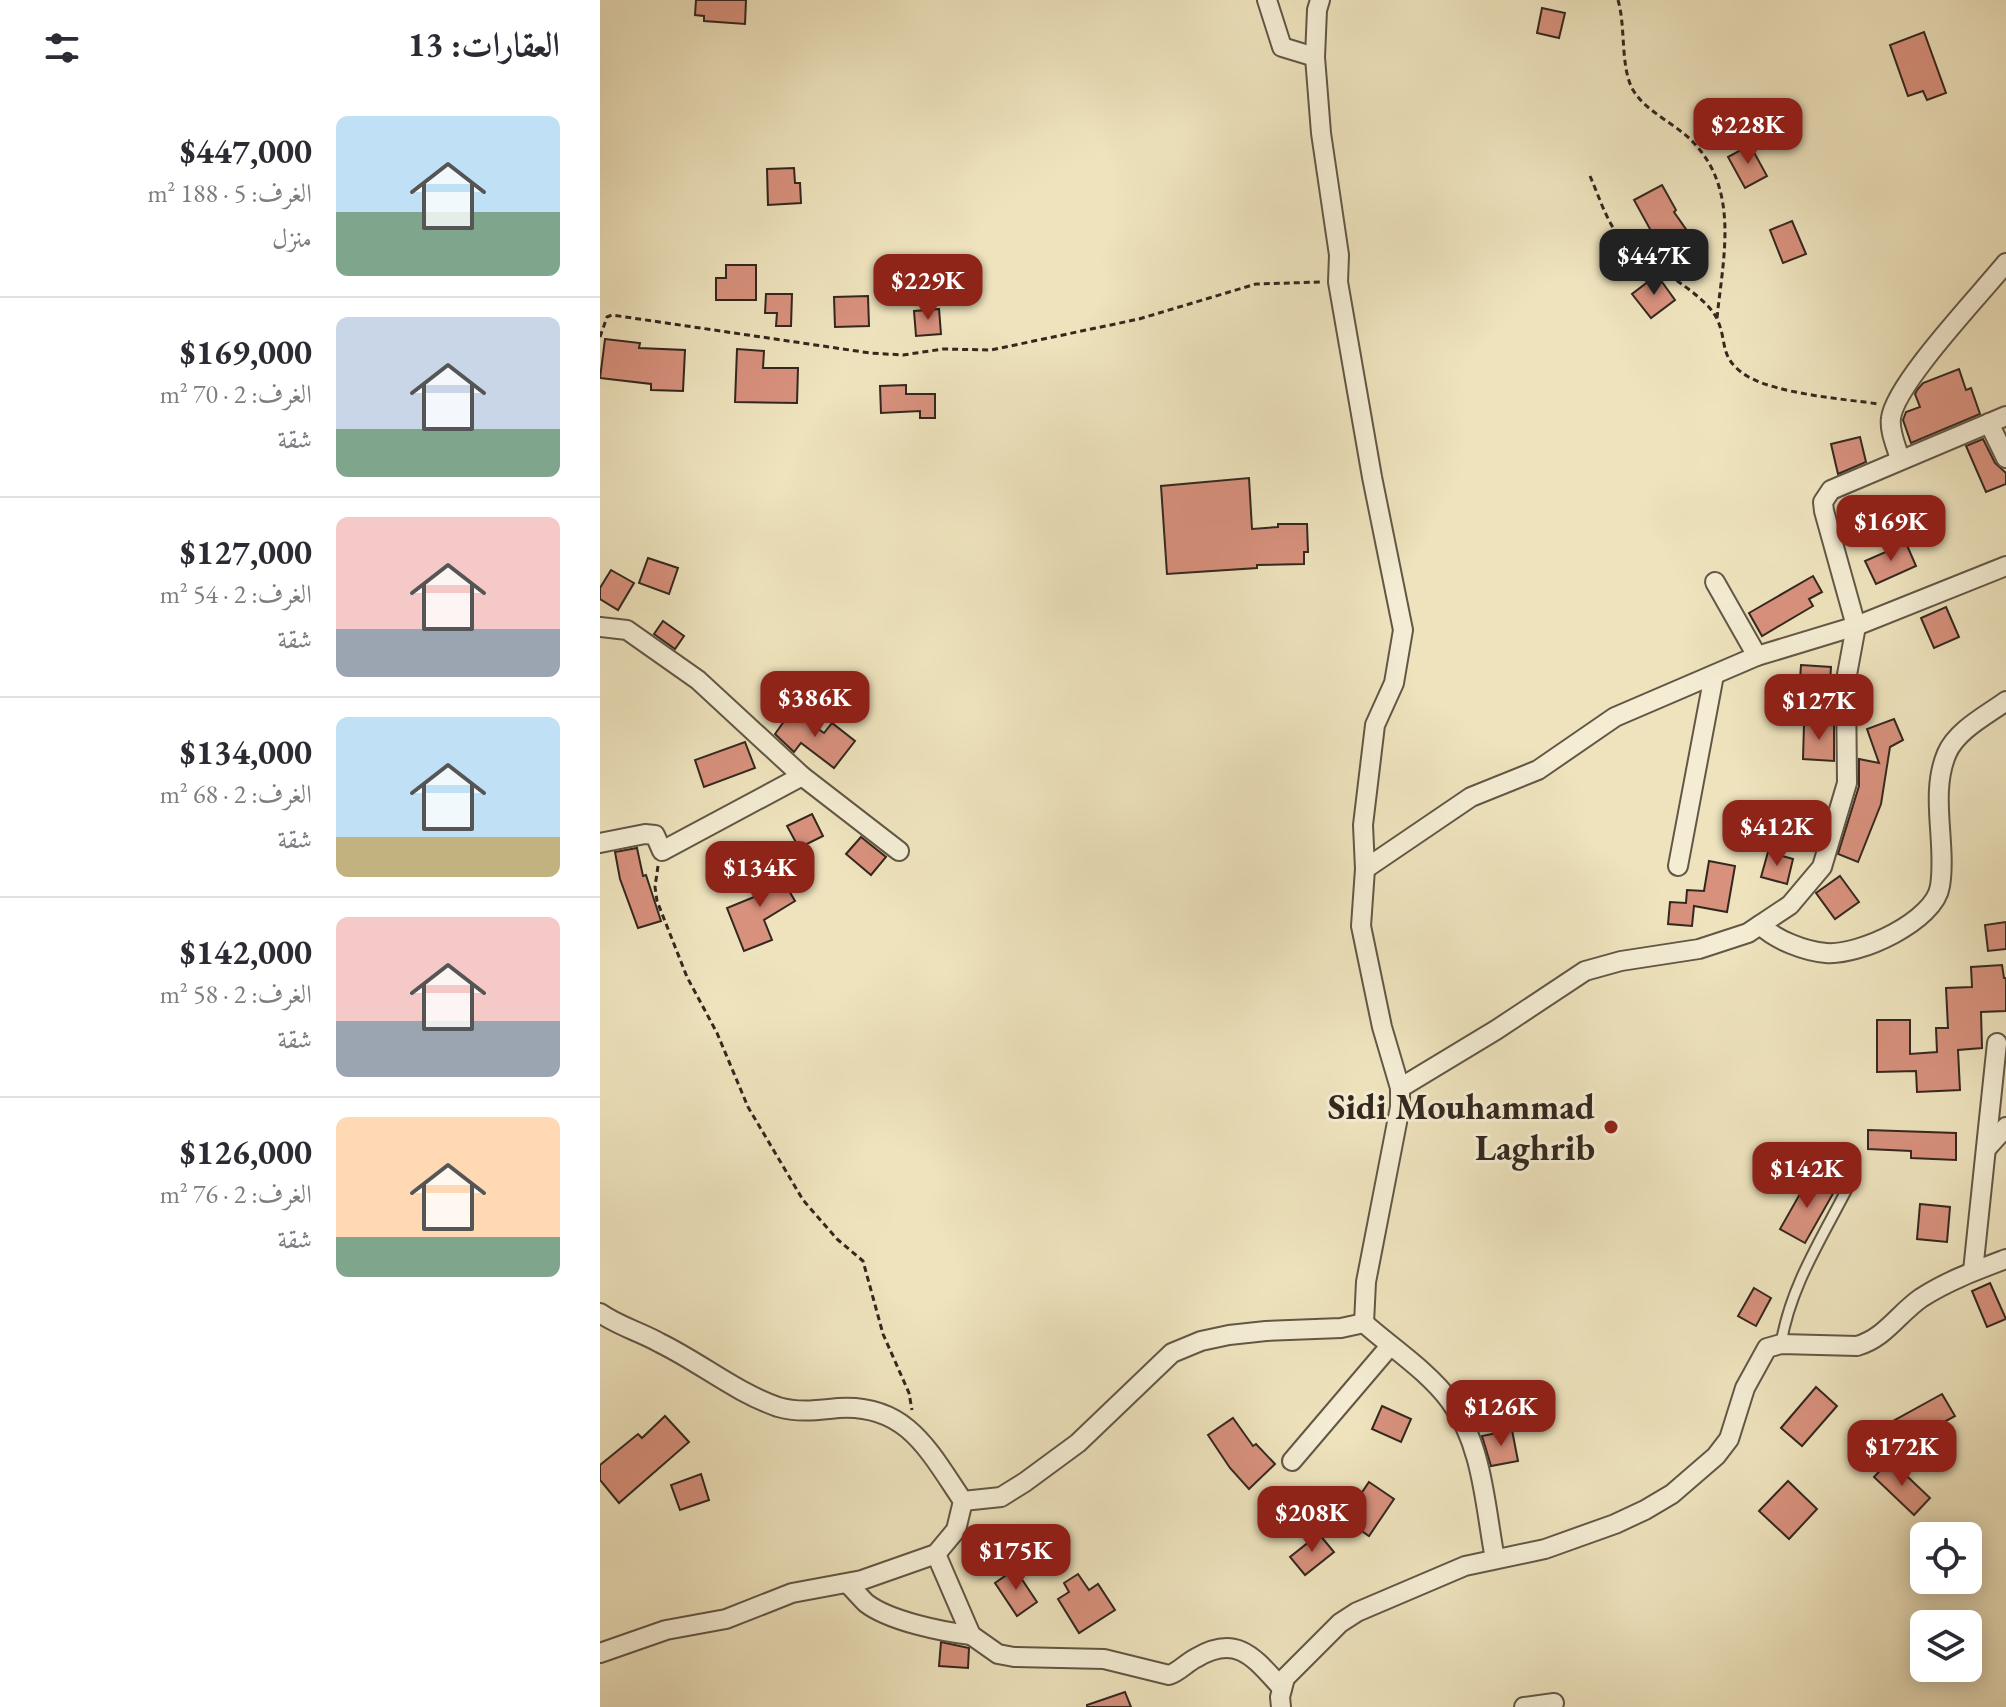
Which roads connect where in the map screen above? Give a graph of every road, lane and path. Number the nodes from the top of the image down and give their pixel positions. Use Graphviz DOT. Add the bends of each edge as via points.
graph roads {
  1 [pos="1267,0"];
  2 [pos="1320,0"];
  3 [pos="1618,0"];
  4 [pos="1315,57"];
  5 [pos="1590,176"];
  6 [pos="2006,263"];
  7 [pos="1338,282"];
  8 [pos="1717,318"];
  9 [pos="600,337"];
  10 [pos="1895,407"];
  11 [pos="1998,419"];
  12 [pos="2006,458"];
  13 [pos="1900,460"];
  14 [pos="2006,566"];
  15 [pos="1715,582"];
  16 [pos="1856,626"];
  17 [pos="600,627"];
  18 [pos="1757,656"];
  19 [pos="1714,675"];
  20 [pos="2006,701"];
  21 [pos="802,776"];
  22 [pos="600,843"];
  23 [pos="662,851"];
  24 [pos="899,851"];
  25 [pos="1678,866"];
  26 [pos="1365,869"];
  27 [pos="1760,925"];
  28 [pos="1997,1043"];
  29 [pos="1400,1088"];
  30 [pos="2006,1127"];
  31 [pos="1986,1149"];
  32 [pos="1848,1187"];
  33 [pos="2006,1259"];
  34 [pos="1973,1271"];
  35 [pos="600,1313"];
  36 [pos="1364,1323"];
  37 [pos="1781,1344"];
  38 [pos="1390,1346"];
  39 [pos="913,1432"];
  40 [pos="1292,1461"];
  41 [pos="963,1501"];
  42 [pos="936,1554"];
  43 [pos="1495,1559"];
  44 [pos="848,1584"];
  45 [pos="971,1635"];
  46 [pos="600,1653"];
  47 [pos="1281,1698"];
  48 [pos="1554,1703"];
  49 [pos="1524,1707"];
  1 -- 4 [label="street" via="1282,47"];
  2 -- 4 [label="street"];
  3 -- 8 [label="path" via="1634,92 1702,152 1723,196 1725,245"];
  4 -- 7 [label="street"];
  5 -- 8 [label="path" via="1621,239"];
  6 -- 10 [label="street" via="1912,375"];
  7 -- 9 [label="path" via="1256,284 1139,319 991,350 870,353 612,315"];
  7 -- 26 [label="street" via="1403,630 1394,683 1375,725 1363,825"];
  8 -- 10 [label="path" via="1723,346 1748,377 1781,388"];
  10 -- 13 [label="street" via="1891,427"];
  11 -- 12 [label="street"];
  11 -- 13 [label="street"];
  13 -- 16 [label="street" via="1831,490 1823,502"];
  14 -- 16 [label="street"];
  15 -- 18 [label="street"];
  16 -- 18 [label="street"];
  16 -- 27 [label="street" via="1846,680 1847,783 1822,867 1790,905"];
  17 -- 21 [label="street" via="627,630 698,680"];
  18 -- 19 [label="street"];
  19 -- 25 [label="street"];
  19 -- 26 [label="street" via="1615,717 1538,770 1471,797"];
  20 -- 27 [label="street" via="1965,731 1947,752 1940,776 1940,888 1918,919 1857,950 1829,954 1795,945"];
  21 -- 23 [label="street"];
  21 -- 24 [label="street"];
  22 -- 23 [label="street" via="655,835"];
  23 -- 39 [label="path" via="657,901 687,977 748,1107 803,1200 865,1266 883,1334 909,1393"];
  26 -- 29 [label="street" via="1361,926"];
  27 -- 29 [label="street" via="1739,938 1699,949 1585,971"];
  28 -- 31 [label="street"];
  29 -- 36 [label="street" via="1366,1282"];
  30 -- 31 [label="street"];
  31 -- 34 [label="street"];
  32 -- 37 [label="lane" via="1797,1285"];
  33 -- 34 [label="street"];
  34 -- 37 [label="street" via="1925,1296 1869,1342"];
  35 -- 39 [label="street" via="781,1408 872,1409"];
  36 -- 38 [label="street"];
  36 -- 41 [label="street" via="1229,1335 1172,1353 1078,1443 1025,1482 1001,1497"];
  37 -- 43 [label="street" via="1764,1351 1729,1439 1672,1494 1615,1524 1545,1549"];
  38 -- 40 [label="street"];
  38 -- 43 [label="street" via="1449,1399 1468,1432"];
  39 -- 41 [label="street"];
  41 -- 42 [label="street" via="956,1530"];
  42 -- 44 [label="street"];
  42 -- 45 [label="street"];
  43 -- 47 [label="street" via="1465,1566 1340,1623 1285,1678"];
  44 -- 45 [label="street" via="869,1605 901,1619"];
  44 -- 46 [label="street" via="792,1593 726,1619 666,1630"];
  45 -- 47 [label="street" via="998,1654 1104,1659 1169,1675 1208,1652 1237,1648 1249,1654"];
  48 -- 49 [label="street"];
}
